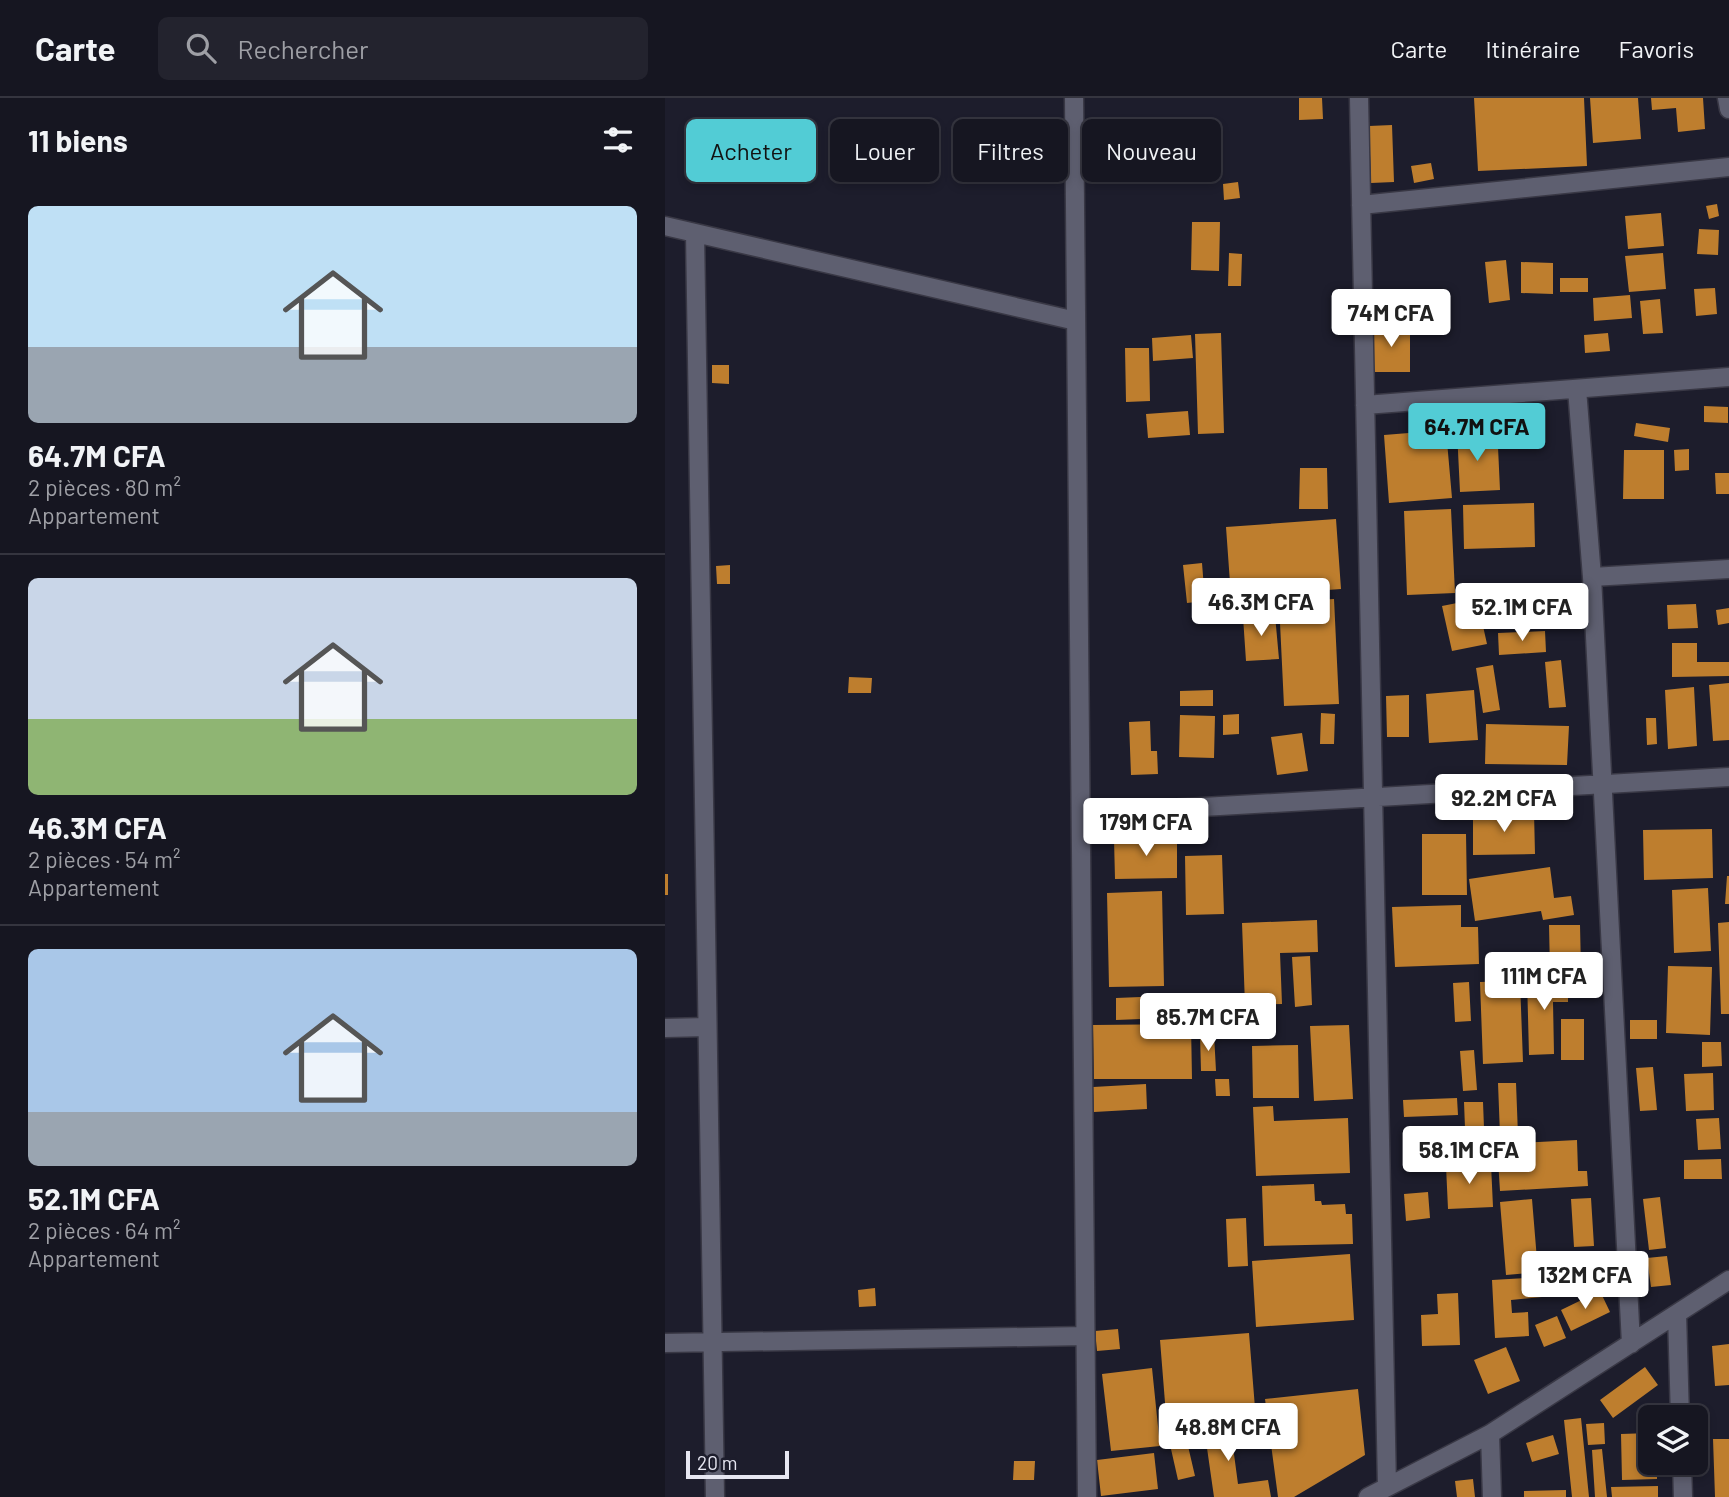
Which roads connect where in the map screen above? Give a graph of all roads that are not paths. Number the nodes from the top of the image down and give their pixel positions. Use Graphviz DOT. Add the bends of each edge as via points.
graph roads {
  1 [pos="1074,98"];
  2 [pos="1359,98"];
  3 [pos="1727,98"];
  4 [pos="1729,109"];
  5 [pos="1729,167"];
  6 [pos="1361,205"];
  7 [pos="665,226"];
  8 [pos="695,233"];
  9 [pos="1076,321"];
  10 [pos="1729,377"];
  11 [pos="1577,389"];
  12 [pos="1365,405"];
  13 [pos="1729,569"];
  14 [pos="1592,576"];
  15 [pos="1729,777"];
  16 [pos="1602,784"];
  17 [pos="1373,797"];
  18 [pos="1081,814"];
  19 [pos="707,1027"];
  20 [pos="665,1028"];
  21 [pos="1729,1280"];
  22 [pos="1677,1314"];
  23 [pos="1085,1336"];
  24 [pos="712,1342"];
  25 [pos="665,1343"];
  26 [pos="1631,1344"];
  27 [pos="1680,1405"];
  28 [pos="1490,1434"];
  29 [pos="1682,1475"];
  30 [pos="1387,1487"];
  31 [pos="715,1497"];
  32 [pos="1087,1497"];
  33 [pos="1368,1497"];
  34 [pos="1492,1497"];
  35 [pos="1683,1497"];
  1 -- 9 [label="street"];
  2 -- 6 [label="street"];
  3 -- 4 [label="street"];
  5 -- 6 [label="street"];
  6 -- 12 [label="street"];
  7 -- 8 [label="street"];
  8 -- 9 [label="street"];
  8 -- 19 [label="street"];
  9 -- 18 [label="street"];
  10 -- 11 [label="street"];
  11 -- 12 [label="street"];
  11 -- 14 [label="street"];
  12 -- 17 [label="street"];
  13 -- 14 [label="street"];
  14 -- 16 [label="street"];
  15 -- 16 [label="street"];
  16 -- 17 [label="street"];
  16 -- 26 [label="street"];
  17 -- 18 [label="street"];
  17 -- 30 [label="street"];
  18 -- 23 [label="street"];
  19 -- 20 [label="street"];
  19 -- 24 [label="street"];
  21 -- 22 [label="street"];
  22 -- 26 [label="street"];
  22 -- 27 [label="street"];
  23 -- 24 [label="street"];
  23 -- 32 [label="street"];
  24 -- 25 [label="street"];
  24 -- 31 [label="street"];
  26 -- 28 [label="street"];
  28 -- 30 [label="street"];
  28 -- 34 [label="street"];
  29 -- 35 [label="street"];
  30 -- 33 [label="street"];
}
